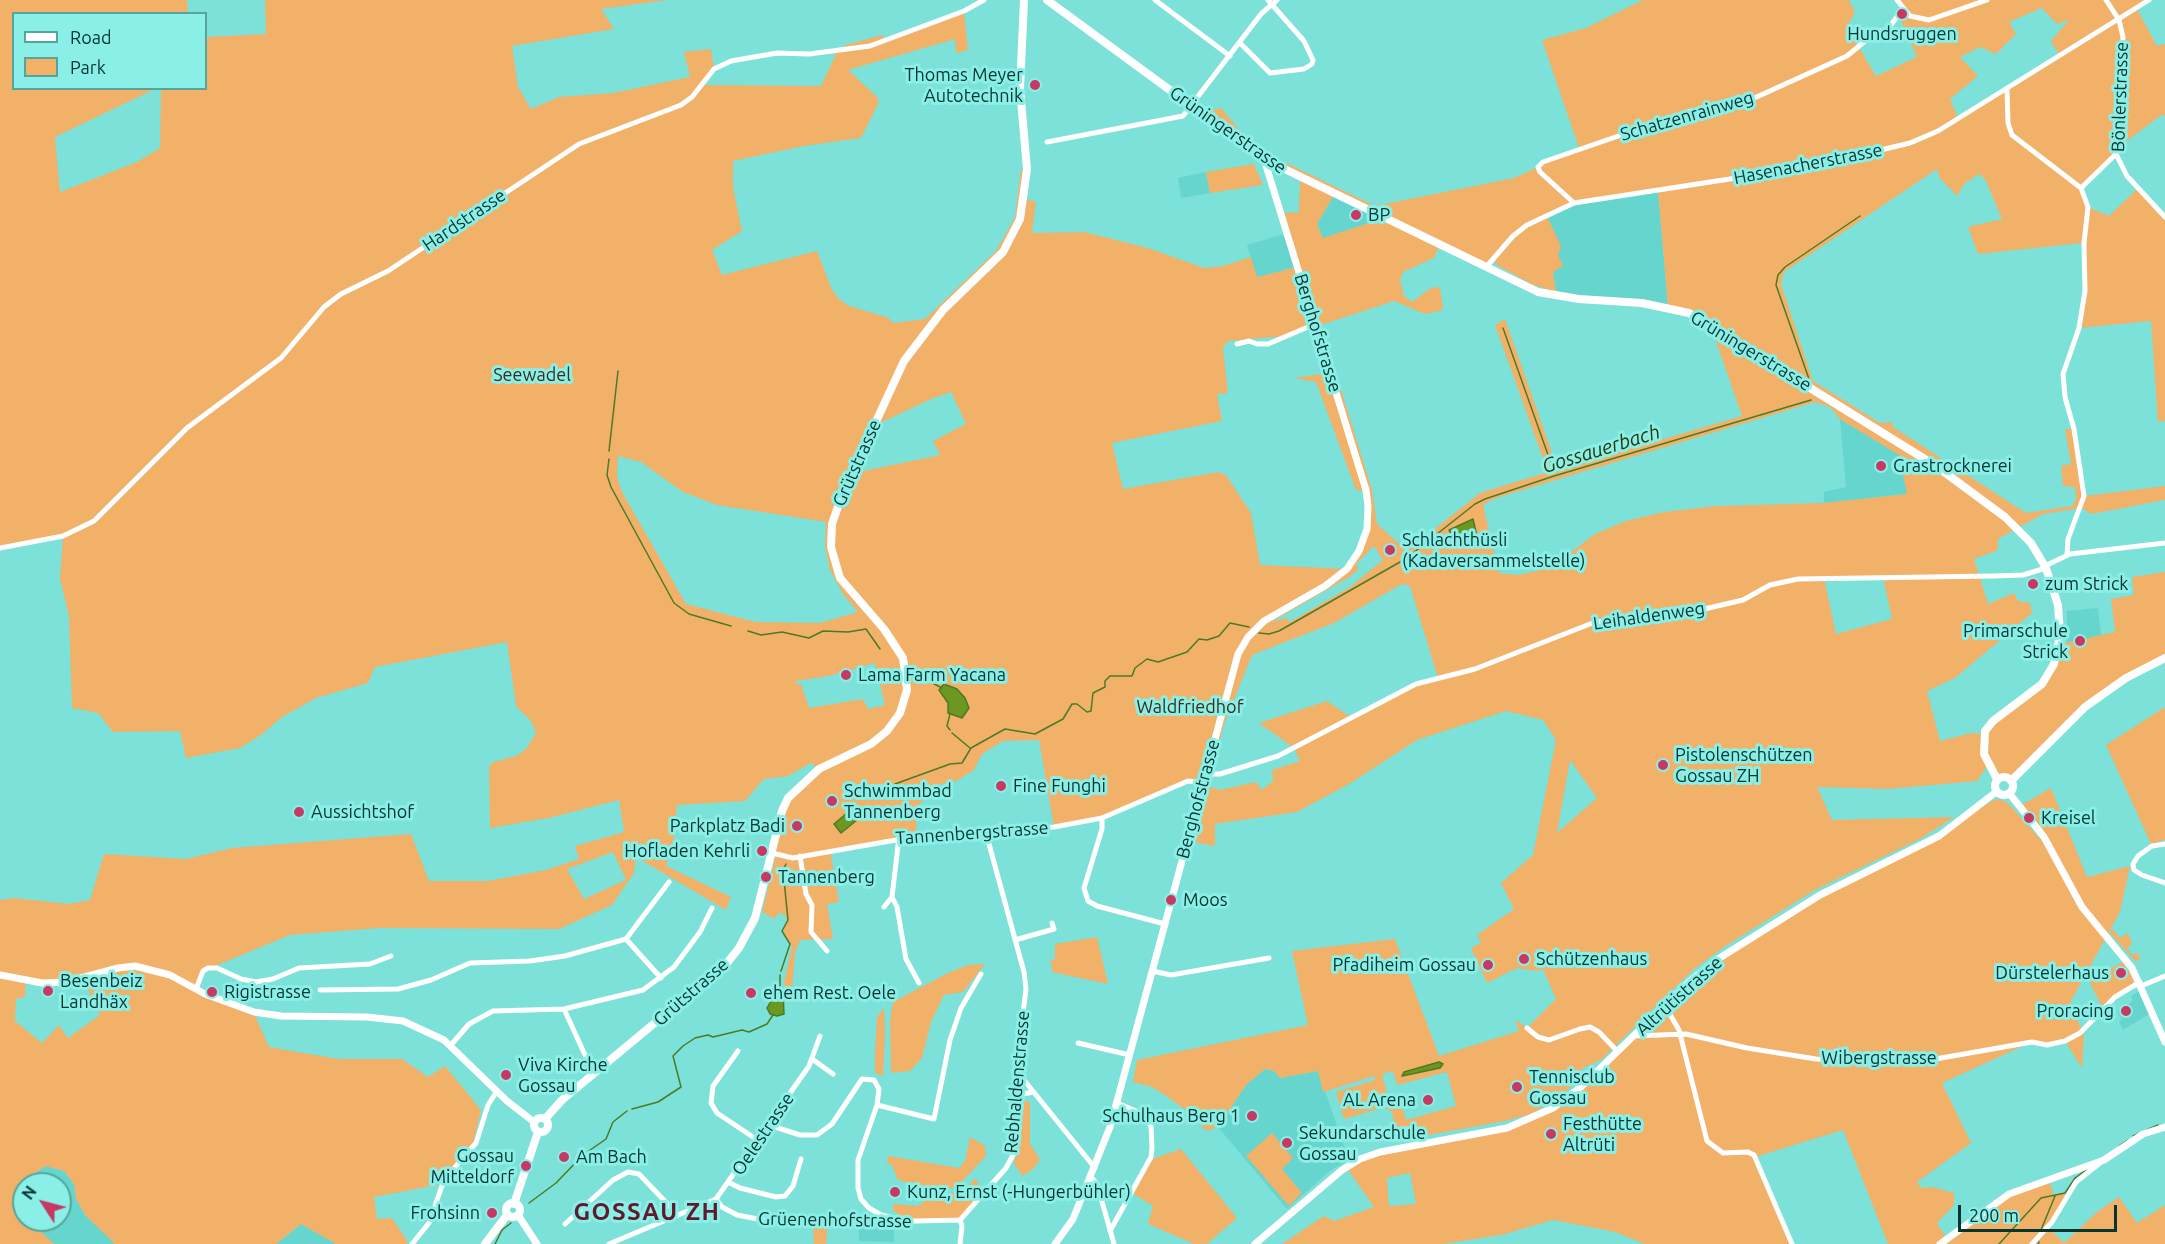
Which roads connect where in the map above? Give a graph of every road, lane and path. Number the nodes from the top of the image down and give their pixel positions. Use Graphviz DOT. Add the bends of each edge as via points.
graph roads {
  1 [pos="984,0"];
  2 [pos="1024,0"];
  3 [pos="1047,0"];
  4 [pos="1155,0"];
  5 [pos="1898,0"];
  6 [pos="1987,0"];
  7 [pos="2106,0"];
  8 [pos="2149,0"];
  9 [pos="1272,1"];
  10 [pos="1164,2"];
  11 [pos="1902,10"];
  12 [pos="2120,20"];
  13 [pos="1240,42"];
  14 [pos="1230,56"];
  15 [pos="2007,89"];
  16 [pos="1192,107"];
  17 [pos="1047,142"];
  18 [pos="2116,154"];
  19 [pos="1264,159"];
  20 [pos="2081,188"];
  21 [pos="1574,203"];
  22 [pos="2165,217"];
  23 [pos="1487,266"];
  24 [pos="1315,324"];
  25 [pos="1237,344"];
  26 [pos="2165,543"];
  27 [pos="0,548"];
  28 [pos="2067,555"];
  29 [pos="2045,567"];
  30 [pos="2165,658"];
  31 [pos="1205,774"];
  32 [pos="1997,779"];
  33 [pos="2011,781"];
  34 [pos="1203,783"];
  35 [pos="1996,792"];
  36 [pos="2009,793"];
  37 [pos="1102,818"];
  38 [pos="986,833"];
  39 [pos="899,837"];
  40 [pos="2165,844"];
  41 [pos="772,853"];
  42 [pos="800,856"];
  43 [pos="669,882"];
  44 [pos="2165,884"];
  45 [pos="892,897"];
  46 [pos="884,907"];
  47 [pos="712,908"];
  48 [pos="1052,923"];
  49 [pos="1165,924"];
  50 [pos="626,939"];
  51 [pos="1015,940"];
  52 [pos="827,951"];
  53 [pos="391,956"];
  54 [pos="1269,958"];
  55 [pos="1152,971"];
  56 [pos="981,974"];
  57 [pos="0,975"];
  58 [pos="2165,976"];
  59 [pos="661,978"];
  60 [pos="919,982"];
  61 [pos="2140,984"];
  62 [pos="196,988"];
  63 [pos="320,990"];
  64 [pos="1665,1006"];
  65 [pos="564,1009"];
  66 [pos="1527,1028"];
  67 [pos="1680,1034"];
  68 [pos="820,1036"];
  69 [pos="1634,1036"];
  70 [pos="2165,1042"];
  71 [pos="1078,1043"];
  72 [pos="451,1046"];
  73 [pos="738,1051"];
  74 [pos="1618,1052"];
  75 [pos="1130,1055"];
  76 [pos="585,1056"];
  77 [pos="812,1059"];
  78 [pos="1015,1069"];
  79 [pos="833,1074"];
  80 [pos="497,1091"];
  81 [pos="1033,1092"];
  82 [pos="1013,1096"];
  83 [pos="1117,1103"];
  84 [pos="877,1105"];
  85 [pos="545,1119"];
  86 [pos="534,1122"];
  87 [pos="770,1125"];
  88 [pos="2165,1126"];
  89 [pos="538,1132"];
  90 [pos="759,1141"];
  91 [pos="801,1159"];
  92 [pos="2103,1160"];
  93 [pos="1095,1168"];
  94 [pos="1091,1177"];
  95 [pos="730,1183"];
  96 [pos="716,1199"];
  97 [pos="514,1204"];
  98 [pos="507,1215"];
  99 [pos="518,1215"];
  100 [pos="678,1215"];
  101 [pos="960,1220"];
  102 [pos="912,1222"];
  103 [pos="565,1224"];
  104 [pos="1110,1232"];
  105 [pos="412,1244"];
  106 [pos="485,1244"];
  107 [pos="537,1244"];
  108 [pos="609,1244"];
  109 [pos="960,1244"];
  110 [pos="1055,1244"];
  111 [pos="1114,1244"];
  112 [pos="1255,1244"];
  113 [pos="1792,1244"];
  114 [pos="1940,1244"];
  115 [pos="2032,1244"];
  1 -- 27 [label="street, Hardstrasse" via="870,46 809,54 777,53 731,61 714,69 681,105 579,144 388,271 324,307 281,358 187,428 94,521 63,536"];
  2 -- 41 [label="main road, Grütstrasse" via="1020,89 1027,169 1020,219 1003,252 943,310 904,361 832,524 831,547 840,578 903,657 908,678 904,702 887,731 858,751 819,769 796,788 782,811"];
  3 -- 16 [label="main road, Grüningerstrasse"];
  4 -- 10 [label="street"];
  5 -- 11 [label="street"];
  6 -- 11 [label="street" via="1929,20 1914,18"];
  7 -- 12 [label="street, Bönlerstrasse"];
  8 -- 12 [label="street, Hasenacherstrasse"];
  9 -- 13 [label="street"];
  9 -- 13 [label="street" via="1304,41 1312,60 1310,67 1270,73"];
  10 -- 14 [label="street"];
  11 -- 21 [label="street, Schatzenrainweg" via="1888,29 1876,32 1847,56 1750,100 1691,111 1543,162 1538,167 1540,172"];
  12 -- 15 [label="street, Hasenacherstrasse"];
  12 -- 18 [label="street, Bönlerstrasse" via="2123,46"];
  13 -- 14 [label="street"];
  14 -- 16 [label="street"];
  15 -- 20 [label="street" via="2012,135"];
  15 -- 21 [label="street, Hasenacherstrasse" via="1938,130 1849,160"];
  16 -- 17 [label="street" via="1178,117"];
  16 -- 19 [label="main road, Grüningerstrasse"];
  18 -- 20 [label="street"];
  18 -- 22 [label="street, Bönlerstrasse" via="2127,176"];
  19 -- 23 [label="main road, Grüningerstrasse"];
  19 -- 24 [label="street, Berghofstrasse"];
  20 -- 28 [label="street" via="2088,207 2084,243 2086,283 2079,328 2065,364 2063,385 2084,498 2069,536"];
  21 -- 23 [label="street, Hasenacherstrasse" via="1527,225"];
  23 -- 29 [label="main road, Grüningerstrasse" via="1538,292 1557,297 1668,307 1710,324 1964,485 2022,532"];
  24 -- 25 [label="street" via="1268,344"];
  24 -- 31 [label="street, Berghofstrasse" via="1366,490 1367,529 1347,569 1264,621 1243,646 1232,669"];
  26 -- 28 [label="street, Leihaldenweg"];
  28 -- 29 [label="street, Leihaldenweg"];
  29 -- 31 [label="street, Leihaldenweg" via="2029,574 2002,576 1798,579 1770,585 1743,600 1670,617 1595,622 1475,669 1416,684 1278,756 1220,774"];
  29 -- 32 [label="main road, Grüningerstrasse" via="2058,605 2058,653 2042,684 1985,731 1984,754"];
  30 -- 33 [label="main road" via="2126,678 2085,707"];
  31 -- 34 [label="street, Berghofstrasse"];
  32 -- 33 [label="main road"];
  32 -- 35 [label="main road"];
  33 -- 36 [label="main road"];
  34 -- 37 [label="street, Tannenbergstrasse" via="1188,782"];
  34 -- 49 [label="street, Berghofstrasse"];
  35 -- 36 [label="main road"];
  35 -- 64 [label="street, Altrütistrasse" via="1939,836 1820,895 1743,942 1704,969"];
  36 -- 61 [label="street" via="2044,837 2082,907 2124,957"];
  37 -- 38 [label="street, Tannenbergstrasse"];
  37 -- 49 [label="street" via="1084,888 1088,901"];
  38 -- 39 [label="street, Tannenbergstrasse" via="936,832"];
  38 -- 51 [label="street, Rebhaldenstrasse"];
  39 -- 42 [label="street, Tannenbergstrasse"];
  39 -- 45 [label="street"];
  40 -- 44 [label="street" via="2152,846 2138,855 2133,864 2134,870 2142,875"];
  41 -- 42 [label="street, Tannenbergstrasse"];
  41 -- 85 [label="main road, Grütstrasse" via="755,918 727,963 562,1100"];
  42 -- 52 [label="street" via="806,894 812,905 811,932"];
  43 -- 50 [label="street"];
  45 -- 46 [label="street"];
  45 -- 60 [label="street" via="906,959"];
  47 -- 59 [label="street" via="700,932"];
  48 -- 51 [label="street" via="1053,929"];
  49 -- 55 [label="street, Berghofstrasse"];
  50 -- 59 [label="street"];
  50 -- 63 [label="street" via="565,956 470,963 398,989"];
  51 -- 78 [label="street, Rebhaldenstrasse" via="1026,989"];
  53 -- 62 [label="street" via="370,964 299,968 256,982 208,968"];
  54 -- 55 [label="street" via="1171,975"];
  55 -- 75 [label="street, Berghofstrasse"];
  56 -- 84 [label="street" via="961,1008 950,1040 934,1119"];
  57 -- 62 [label="street" via="42,983 66,982 135,966 170,975"];
  58 -- 61 [label="street, Wibergstrasse"];
  59 -- 65 [label="street" via="643,990"];
  61 -- 67 [label="street, Wibergstrasse" via="2115,997 2086,1028 2065,1041 2047,1045 2032,1042 1930,1060 1795,1057"];
  61 -- 70 [label="street"];
  62 -- 72 [label="street" via="254,1012 403,1021 431,1032"];
  64 -- 67 [label="street"];
  64 -- 69 [label="street, Altrütistrasse"];
  65 -- 72 [label="street" via="493,1011 468,1024"];
  65 -- 76 [label="street"];
  66 -- 74 [label="street" via="1549,1041 1590,1028"];
  67 -- 69 [label="street, Wibergstrasse"];
  67 -- 113 [label="street" via="1707,1141 1723,1153 1754,1155"];
  68 -- 77 [label="street, Oelestrasse"];
  69 -- 74 [label="street, Altrütistrasse"];
  71 -- 75 [label="street"];
  72 -- 80 [label="street"];
  73 -- 90 [label="street" via="713,1086 711,1103 717,1113"];
  74 -- 112 [label="street, Altrütistrasse" via="1554,1108 1527,1121 1476,1136 1380,1152 1351,1164"];
  75 -- 83 [label="street, Berghofstrasse"];
  77 -- 79 [label="street"];
  77 -- 87 [label="street, Oelestrasse"];
  78 -- 81 [label="street"];
  78 -- 82 [label="street, Rebhaldenstrasse"];
  80 -- 86 [label="street"];
  80 -- 105 [label="street" via="474,1146 444,1180 427,1227"];
  81 -- 82 [label="street"];
  81 -- 93 [label="street"];
  82 -- 101 [label="street, Rebhaldenstrasse" via="1012,1158"];
  83 -- 93 [label="street, Berghofstrasse"];
  83 -- 104 [label="street" via="1141,1113 1151,1126 1152,1148"];
  84 -- 87 [label="street" via="878,1083 862,1079 832,1124 817,1135 800,1136"];
  84 -- 102 [label="street" via="858,1160 861,1199 881,1215"];
  85 -- 86 [label="main road"];
  85 -- 89 [label="main road" via="546,1130"];
  86 -- 89 [label="main road"];
  87 -- 90 [label="street, Oelestrasse"];
  88 -- 92 [label="street" via="2146,1132"];
  89 -- 97 [label="main road"];
  90 -- 95 [label="street, Oelestrasse"];
  91 -- 95 [label="street" via="793,1186 785,1196 776,1197"];
  92 -- 114 [label="street" via="2009,1194"];
  92 -- 115 [label="street" via="2078,1179 2052,1222"];
  93 -- 94 [label="street, Berghofstrasse"];
  94 -- 104 [label="street" via="1097,1184"];
  94 -- 110 [label="street, Berghofstrasse" via="1073,1219"];
  95 -- 96 [label="street, Oelestrasse"];
  96 -- 100 [label="street, Oelestrasse"];
  96 -- 102 [label="street, Grüenenhofstrasse" via="737,1215 762,1220"];
  97 -- 98 [label="main road" via="507,1206"];
  97 -- 99 [label="main road" via="519,1208"];
  98 -- 99 [label="main road"];
  98 -- 106 [label="main road"];
  99 -- 107 [label="street"];
  100 -- 103 [label="street" via="639,1174 628,1172 612,1180"];
  100 -- 108 [label="street, Oelestrasse"];
  101 -- 102 [label="street, Grüenenhofstrasse"];
  101 -- 109 [label="street"];
  104 -- 111 [label="street"];
}
